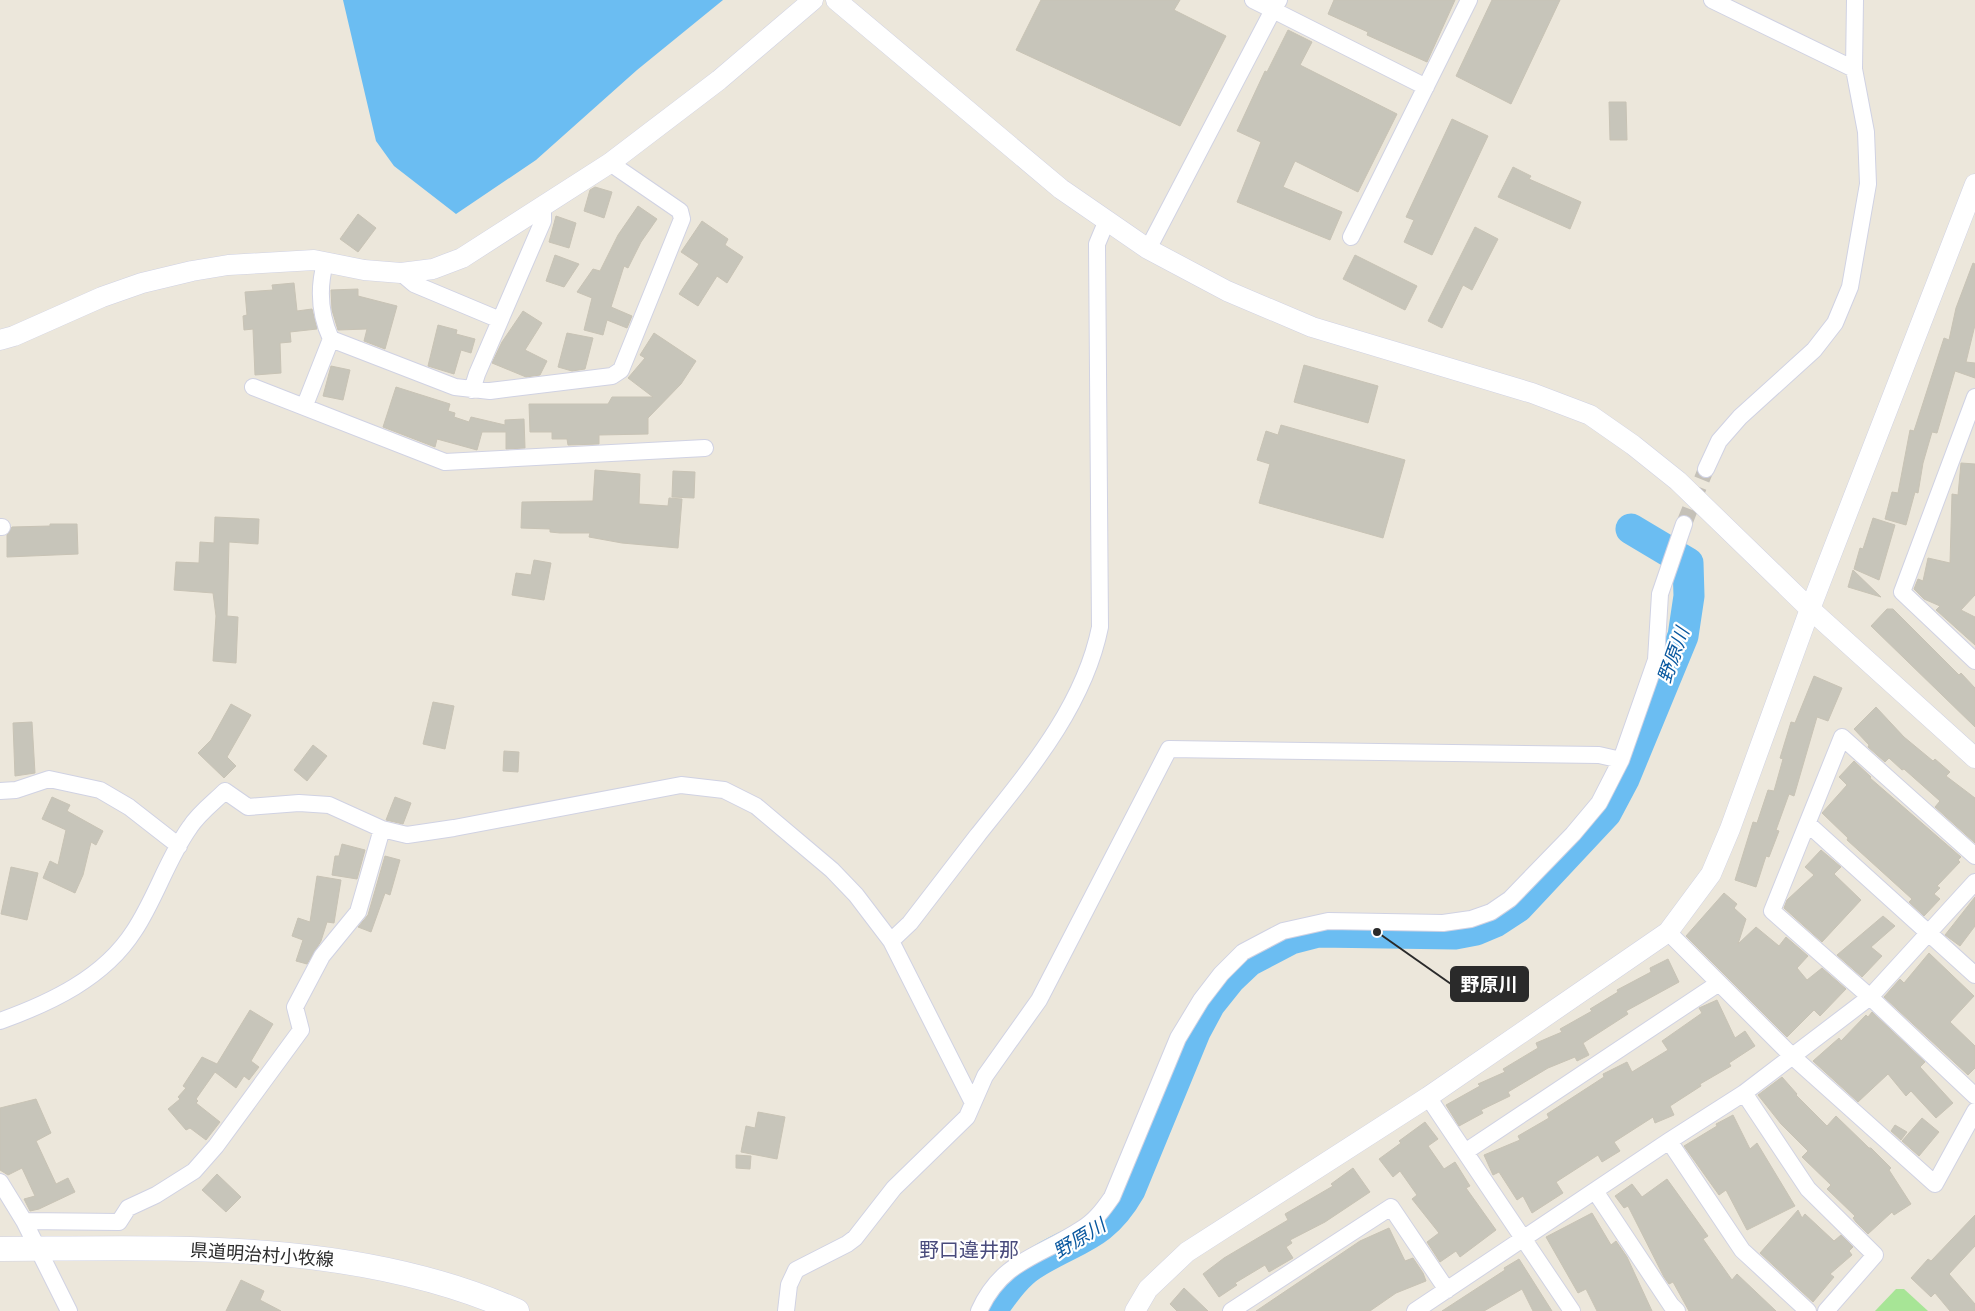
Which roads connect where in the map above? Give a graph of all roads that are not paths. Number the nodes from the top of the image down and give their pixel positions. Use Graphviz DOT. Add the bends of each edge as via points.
graph roads {
  1 [pos="813,0"];
  2 [pos="836,0"];
  3 [pos="1253,0"];
  4 [pos="1469,0"];
  5 [pos="1712,0"];
  6 [pos="1855,0"];
  7 [pos="1276,5"];
  8 [pos="1854,69"];
  9 [pos="1426,87"];
  10 [pos="610,163"];
  11 [pos="1975,184"];
  12 [pos="544,206"];
  13 [pos="1107,220"];
  14 [pos="1351,237"];
  15 [pos="1148,249"];
  16 [pos="325,263"];
  17 [pos="401,273"];
  18 [pos="500,320"];
  19 [pos="0,340"];
  20 [pos="331,340"];
  21 [pos="254,386"];
  22 [pos="472,390"];
  23 [pos="1975,397"];
  24 [pos="305,405"];
  25 [pos="705,448"];
  26 [pos="1706,469"];
  27 [pos="1684,524"];
  28 [pos="1810,609"];
  29 [pos="1975,660"];
  30 [pos="1975,758"];
  31 [pos="1621,760"];
  32 [pos="0,791"];
  33 [pos="1808,824"];
  34 [pos="382,829"];
  35 [pos="179,846"];
  36 [pos="1975,856"];
  37 [pos="1975,882"];
  38 [pos="1668,932"];
  39 [pos="1928,933"];
  40 [pos="891,941"];
  41 [pos="1975,975"];
  42 [pos="1719,983"];
  43 [pos="1870,998"];
  44 [pos="0,1021"];
  45 [pos="1792,1056"];
  46 [pos="1744,1094"];
  47 [pos="1428,1096"];
  48 [pos="1975,1096"];
  49 [pos="973,1103"];
  50 [pos="1975,1111"];
  51 [pos="1669,1141"];
  52 [pos="1465,1152"];
  53 [pos="0,1182"];
  54 [pos="1595,1191"];
  55 [pos="24,1222"];
  56 [pos="1524,1238"];
  57 [pos="0,1248"];
  58 [pos="38,1248"];
  59 [pos="1447,1290"];
  60 [pos="69,1311"];
  61 [pos="518,1311"];
  62 [pos="786,1311"];
  63 [pos="979,1311"];
  64 [pos="1135,1311"];
  65 [pos="1231,1311"];
  66 [pos="1415,1311"];
  67 [pos="1572,1311"];
  68 [pos="1677,1311"];
  69 [pos="1808,1311"];
  70 [pos="1826,1311"];
  1 -- 10 [label="street" via="719,80"];
  2 -- 13 [label="street" via="1061,189"];
  3 -- 7 [label="street"];
  4 -- 9 [label="street"];
  5 -- 8 [label="street"];
  6 -- 8 [label="street"];
  7 -- 9 [label="street"];
  7 -- 15 [label="street"];
  8 -- 26 [label="street" via="1866,132 1868,184 1850,287 1835,323 1814,350 1719,440"];
  9 -- 14 [label="street"];
  10 -- 12 [label="street"];
  10 -- 22 [label="street" via="680,211 682,219 621,370 612,376 490,391"];
  11 -- 28 [label="street"];
  12 -- 17 [label="street" via="462,258 433,269"];
  12 -- 18 [label="street" via="543,221"];
  13 -- 15 [label="street"];
  13 -- 40 [label="street" via="1097,244 1100,627 1095,655 1070,706 1024,779 910,923"];
  15 -- 28 [label="street" via="1227,291 1312,327 1532,393 1590,415 1634,444 1678,481"];
  16 -- 17 [label="street"];
  16 -- 19 [label="street" via="314,260 228,265 192,271 102,297"];
  16 -- 20 [label="street" via="319,284 325,326"];
  17 -- 18 [label="street" via="414,284"];
  18 -- 22 [label="street"];
  20 -- 22 [label="street" via="455,387"];
  20 -- 24 [label="street"];
  21 -- 24 [label="street"];
  23 -- 29 [label="street" via="1902,592"];
  24 -- 25 [label="street" via="445,462"];
  27 -- 31 [label="street" via="1660,594 1656,660"];
  28 -- 30 [label="street"];
  28 -- 38 [label="street" via="1715,865"];
  31 -- 49 [label="street" via="1599,755 1169,749 1039,1000 985,1076"];
  31 -- 63 [label="street" via="1599,803 1573,834 1510,899 1491,912 1443,923 1328,921 1306,924 1283,930 1243,952 1201,1000 1178,1038 1112,1197 1101,1213 1081,1230 1030,1256 1008,1272"];
  32 -- 35 [label="street" via="16,790 49,779 100,790 129,807"];
  33 -- 36 [label="street" via="1842,737"];
  33 -- 39 [label="street"];
  33 -- 43 [label="street" via="1772,911"];
  34 -- 35 [label="street" via="329,805 299,803 248,807 225,791 190,826"];
  34 -- 40 [label="street" via="407,834 454,828 681,785 724,790 756,806 832,870"];
  34 -- 55 [label="street" via="358,912 322,956 295,1006 301,1030 194,1171 128,1208 118,1222"];
  35 -- 44 [label="street" via="134,932 108,962 81,983 32,1010"];
  37 -- 39 [label="street"];
  38 -- 42 [label="street"];
  38 -- 47 [label="street"];
  39 -- 41 [label="street"];
  39 -- 43 [label="street"];
  40 -- 49 [label="street"];
  42 -- 45 [label="street"];
  42 -- 52 [label="street"];
  43 -- 45 [label="street"];
  43 -- 48 [label="street"];
  45 -- 46 [label="street"];
  45 -- 50 [label="street" via="1935,1184"];
  46 -- 51 [label="street"];
  46 -- 70 [label="street" via="1808,1189 1875,1255"];
  47 -- 52 [label="street"];
  47 -- 64 [label="street" via="1187,1252 1148,1289"];
  49 -- 62 [label="street" via="967,1117 894,1188 855,1238 796,1270 789,1285"];
  51 -- 54 [label="street"];
  51 -- 69 [label="street" via="1742,1250"];
  52 -- 56 [label="street"];
  53 -- 55 [label="street"];
  54 -- 56 [label="street"];
  54 -- 68 [label="street"];
  55 -- 58 [label="street"];
  56 -- 59 [label="street"];
  56 -- 67 [label="street"];
  57 -- 58 [label="main road, 県道明治村小牧線"];
  58 -- 60 [label="street"];
  58 -- 61 [label="main road, 県道明治村小牧線" via="210,1250 322,1258 434,1282"];
  59 -- 65 [label="street" via="1391,1207"];
  59 -- 66 [label="street"];
}
